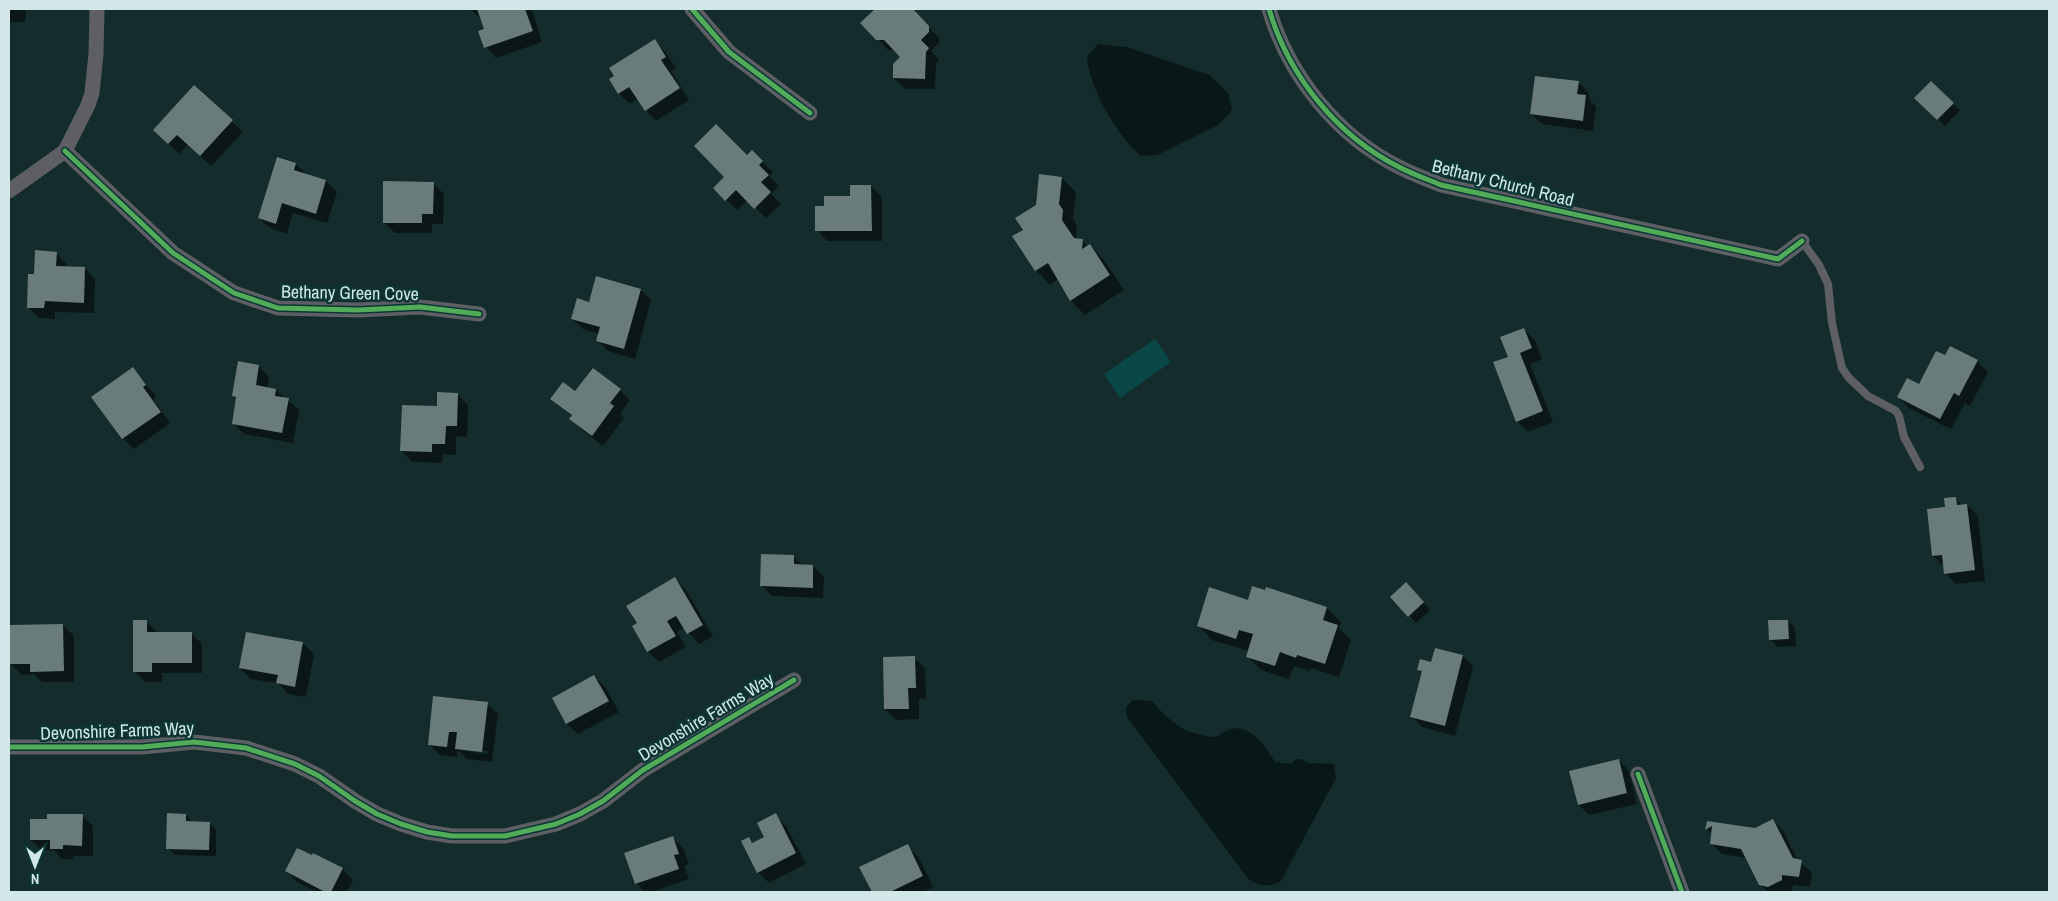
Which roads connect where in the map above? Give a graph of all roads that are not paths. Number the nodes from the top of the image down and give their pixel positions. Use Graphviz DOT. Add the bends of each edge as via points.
graph roads {
  1 [pos="97,9"];
  2 [pos="692,9"];
  3 [pos="1269,9"];
  4 [pos="810,113"];
  5 [pos="65,151"];
  6 [pos="9,191"];
  7 [pos="1802,241"];
  8 [pos="479,314"];
  9 [pos="1920,467"];
  10 [pos="794,680"];
  11 [pos="9,747"];
  12 [pos="1638,774"];
  13 [pos="1682,892"];
  1 -- 5 [label="street" via="92,93"];
  2 -- 4 [label="street" via="729,52"];
  3 -- 7 [label="street, Bethany Church Road" via="1288,57 1310,91 1332,117 1363,144 1398,167 1441,185 1778,259"];
  5 -- 6 [label="street"];
  5 -- 8 [label="street, Bethany Green Cove" via="173,253 234,293 278,308 420,308"];
  7 -- 9 [label="lane" via="1820,265 1828,284 1842,368 1868,396 1896,411 1904,437"];
  10 -- 11 [label="street, Devonshire Farms Way" via="643,770 603,801 580,814 505,836 452,836 402,824 354,801 296,764 246,748 194,742 142,747"];
  12 -- 13 [label="street"];
}
